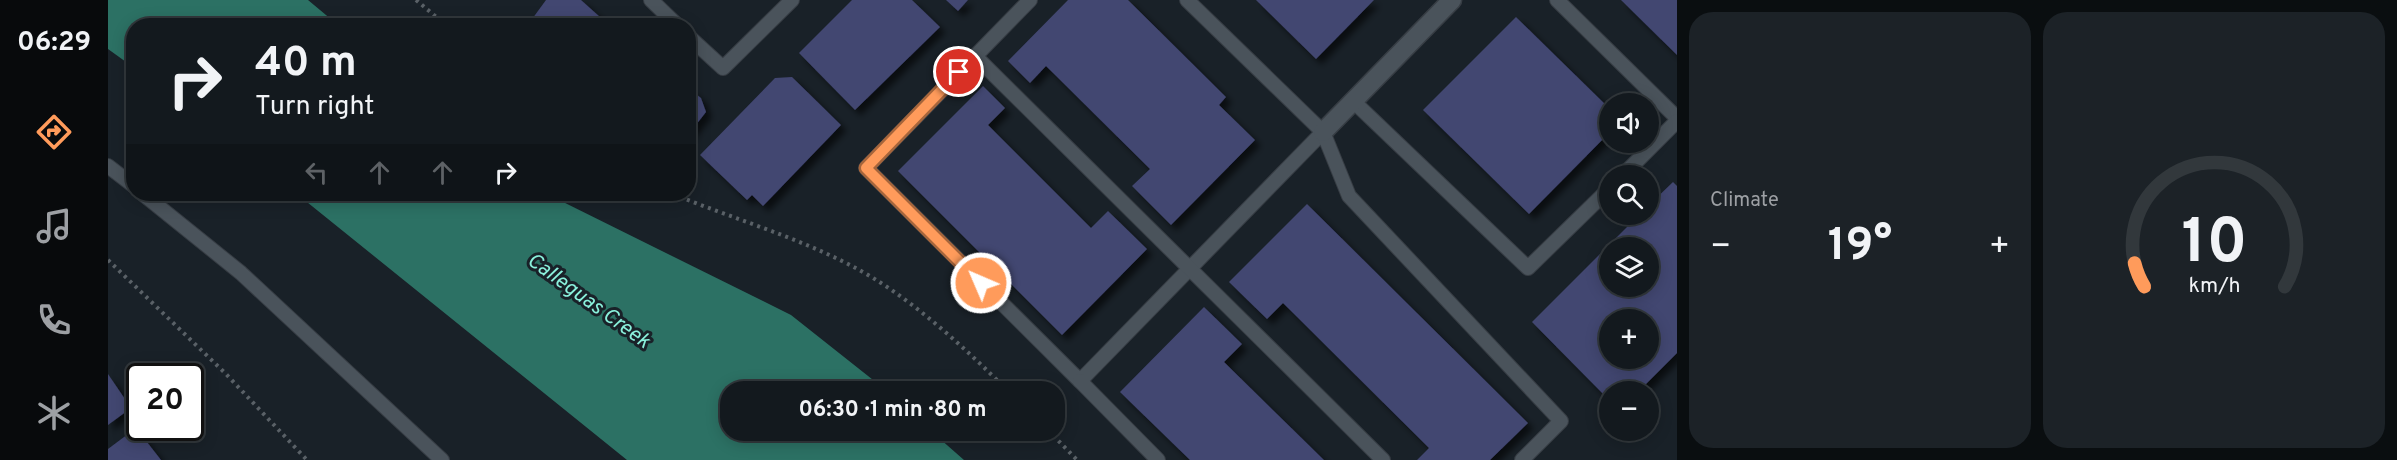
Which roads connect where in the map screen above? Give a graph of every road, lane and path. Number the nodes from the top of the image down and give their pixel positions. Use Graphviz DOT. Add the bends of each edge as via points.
graph roads {
  1 [pos="416,0"];
  2 [pos="651,0"];
  3 [pos="792,0"];
  4 [pos="1030,0"];
  5 [pos="1187,0"];
  6 [pos="1452,0"];
  7 [pos="1557,0"];
  8 [pos="437,18"];
  9 [pos="670,18"];
  10 [pos="696,43"];
  11 [pos="975,57"];
  12 [pos="1352,100"];
  13 [pos="1677,120"];
  14 [pos="1323,132"];
  15 [pos="1633,165"];
  16 [pos="108,166"];
  17 [pos="126,180"];
  18 [pos="1599,199"];
  19 [pos="152,201"];
  20 [pos="692,201"];
  21 [pos="108,260"];
  22 [pos="1188,269"];
  23 [pos="998,381"];
  24 [pos="1080,381"];
  25 [pos="1059,441"];
  26 [pos="307,460"];
  27 [pos="442,460"];
  28 [pos="1077,460"];
  29 [pos="1158,460"];
  30 [pos="1383,460"];
  31 [pos="1522,460"];
  1 -- 8 [label="path"];
  2 -- 9 [label="lane"];
  3 -- 10 [label="lane" via="723,68"];
  4 -- 11 [label="lane"];
  5 -- 14 [label="lane"];
  6 -- 12 [label="street"];
  7 -- 13 [label="lane"];
  11 -- 22 [label="lane"];
  11 -- 24 [label="lane" via="866,168"];
  12 -- 14 [label="street"];
  12 -- 18 [label="lane" via="1528,268"];
  13 -- 15 [label="lane"];
  14 -- 22 [label="lane"];
  14 -- 31 [label="lane" via="1349,196 1561,421"];
  16 -- 17 [label="lane"];
  19 -- 27 [label="lane" via="241,273"];
  20 -- 23 [label="path" via="849,264 918,309"];
  21 -- 26 [label="path" via="226,374"];
  22 -- 24 [label="lane"];
  22 -- 30 [label="lane"];
  24 -- 29 [label="lane"];
  25 -- 28 [label="path"];
}
